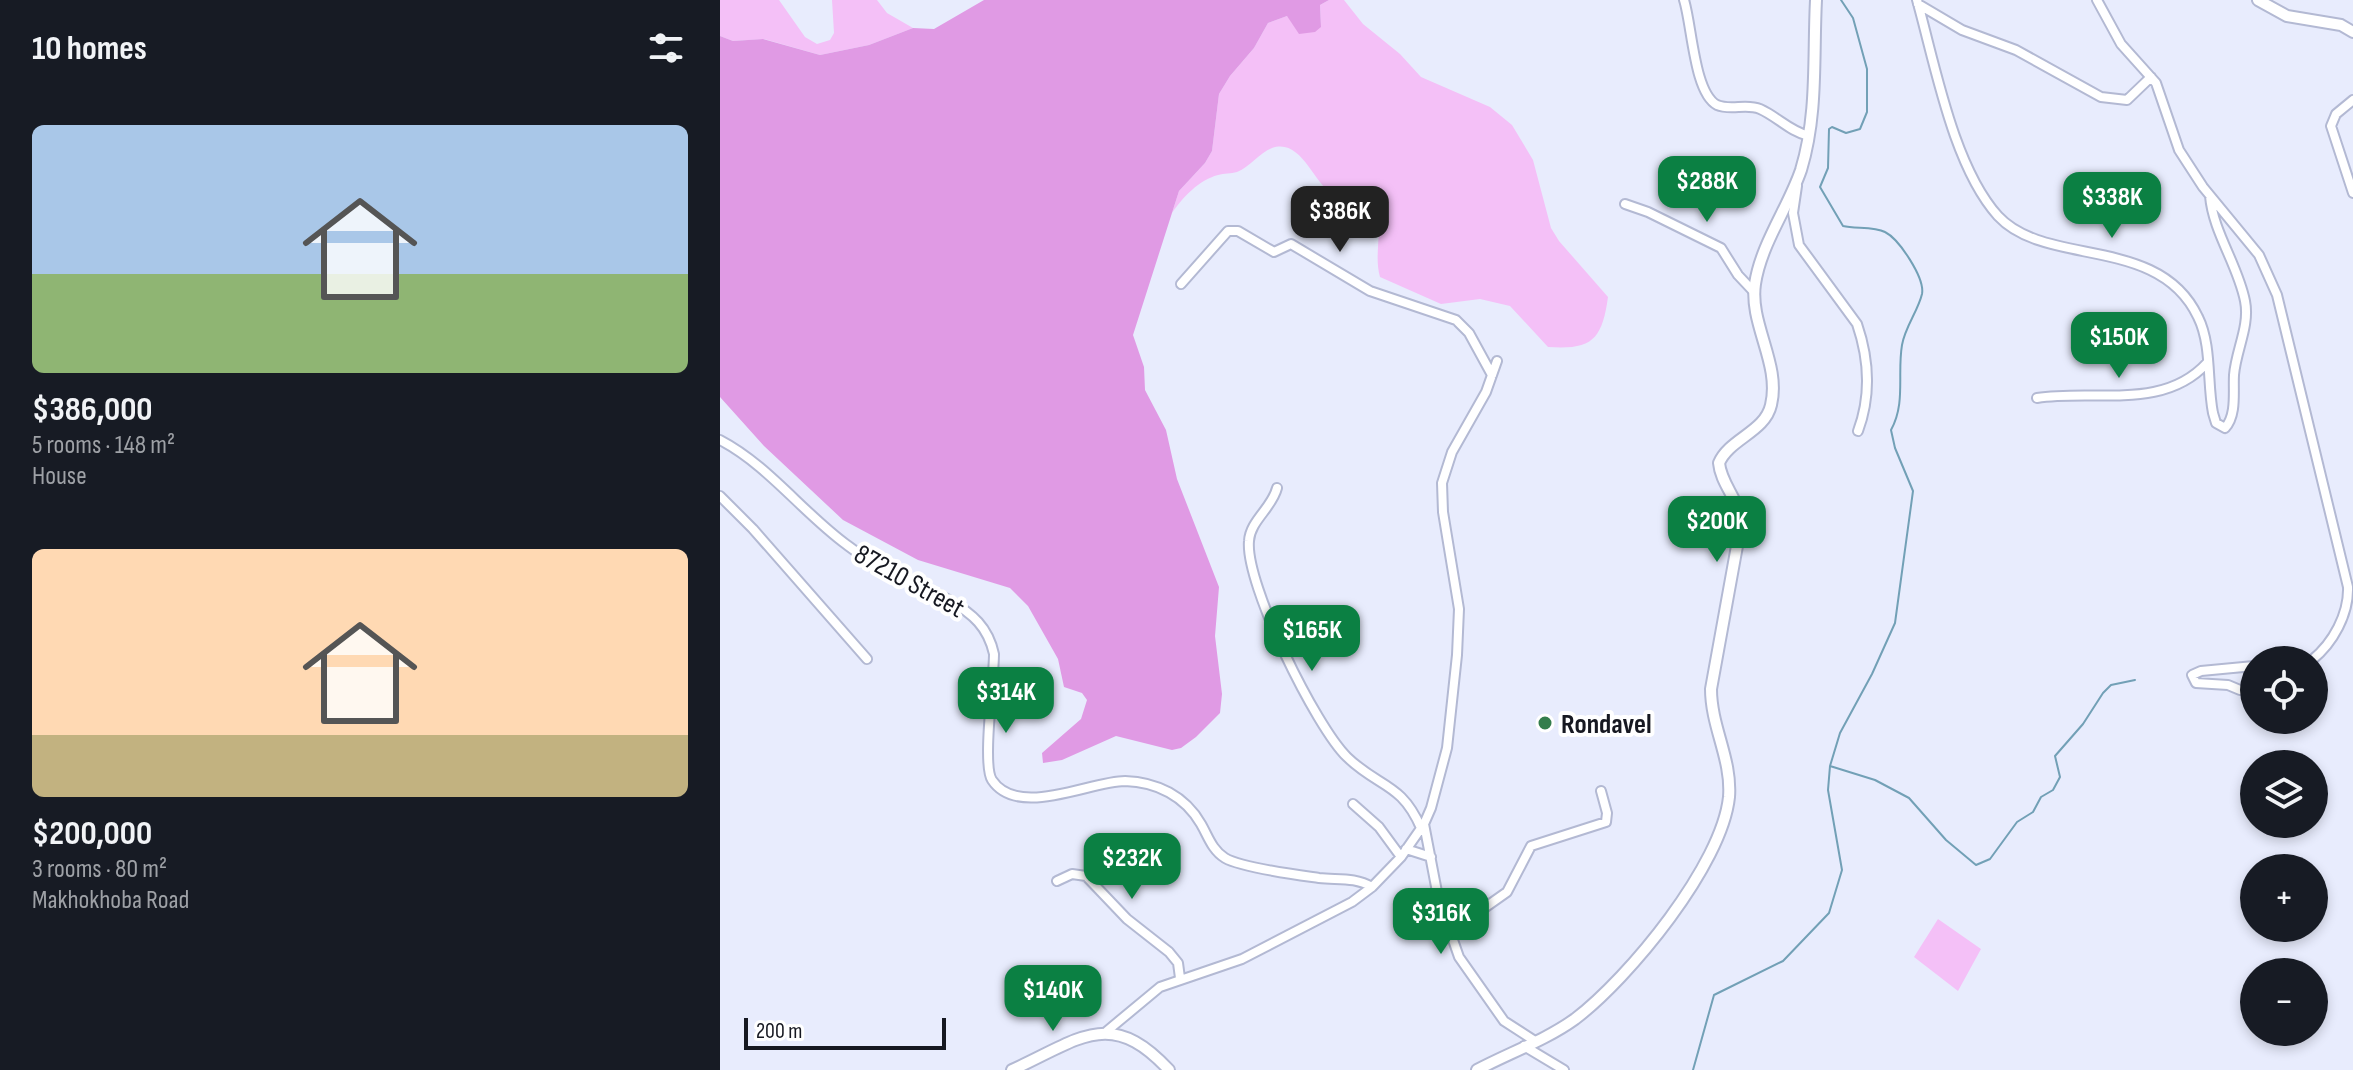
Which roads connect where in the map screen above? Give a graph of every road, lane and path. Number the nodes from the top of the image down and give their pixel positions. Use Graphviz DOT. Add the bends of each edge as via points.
graph roads {
  1 [pos="1684,0"];
  2 [pos="1816,0"];
  3 [pos="2097,0"];
  4 [pos="2258,0"];
  5 [pos="1918,2"];
  6 [pos="2353,32"];
  7 [pos="2151,77"];
  8 [pos="2353,100"];
  9 [pos="1809,136"];
  10 [pos="1796,182"];
  11 [pos="2353,193"];
  12 [pos="2210,196"];
  13 [pos="1625,204"];
  14 [pos="1181,284"];
  15 [pos="1754,292"];
  16 [pos="1497,361"];
  17 [pos="2207,362"];
  18 [pos="1492,375"];
  19 [pos="2037,398"];
  20 [pos="1858,431"];
  21 [pos="720,440"];
  22 [pos="1277,488"];
  23 [pos="720,496"];
  24 [pos="2327,646"];
  25 [pos="867,659"];
  26 [pos="2240,667"];
  27 [pos="2240,690"];
  28 [pos="1601,791"];
  29 [pos="1353,804"];
  30 [pos="1422,826"];
  31 [pos="1404,853"];
  32 [pos="1431,857"];
  33 [pos="1057,881"];
  34 [pos="1372,887"];
  35 [pos="1448,928"];
  36 [pos="1180,978"];
  37 [pos="1107,1031"];
  38 [pos="1535,1041"];
  39 [pos="1524,1046"];
  40 [pos="1542,1057"];
  41 [pos="1012,1070"];
  42 [pos="1169,1070"];
  43 [pos="1477,1070"];
  44 [pos="1546,1070"];
  45 [pos="1564,1070"];
  1 -- 9 [label="street" via="1708,97 1726,108 1755,107"];
  2 -- 9 [label="street"];
  3 -- 7 [label="street" via="2121,44"];
  4 -- 6 [label="street" via="2295,19 2341,25"];
  5 -- 7 [label="street" via="1962,30 2016,50 2107,100 2127,100"];
  5 -- 17 [label="street" via="1947,111 1972,174 1998,215 2025,235 2105,254 2167,280 2198,315"];
  7 -- 12 [label="street" via="2179,150"];
  8 -- 11 [label="street" via="2331,126"];
  9 -- 10 [label="street"];
  10 -- 15 [label="street" via="1763,256"];
  10 -- 20 [label="street" via="1799,245 1862,338 1868,369"];
  12 -- 17 [label="street" via="2246,313 2225,428 2213,413"];
  12 -- 24 [label="street" via="2259,255 2277,295 2348,587 2347,604"];
  13 -- 15 [label="street" via="1721,248"];
  14 -- 18 [label="street" via="1228,231 1238,231 1274,252 1291,244 1370,291 1456,320"];
  15 -- 38 [label="street" via="1770,372 1771,406 1760,424 1719,463 1741,524 1711,689 1712,714 1729,774 1722,827 1681,902 1610,988 1572,1020"];
  16 -- 18 [label="street"];
  17 -- 19 [label="street" via="2184,384 2137,396"];
  18 -- 30 [label="street" via="1442,483 1459,609 1457,655 1447,748"];
  21 -- 34 [label="street, 87210 Street" via="848,546 947,599 980,623 994,654 988,771 1001,789 1021,796 1049,796 1123,781 1146,784 1185,803 1228,860 1319,878 1359,880"];
  22 -- 30 [label="street" via="1251,530 1248,545 1280,646 1343,753 1406,799"];
  23 -- 25 [label="street"];
  26 -- 27 [label="street" via="2192,675 2196,683"];
  28 -- 35 [label="street" via="1606,822 1531,846 1507,892"];
  29 -- 31 [label="street"];
  30 -- 31 [label="street"];
  30 -- 32 [label="street"];
  31 -- 32 [label="street"];
  31 -- 34 [label="street"];
  32 -- 35 [label="street"];
  33 -- 36 [label="street" via="1072,874 1086,876 1127,919 1169,952 1178,963"];
  34 -- 36 [label="street" via="1339,910 1242,959"];
  35 -- 38 [label="street" via="1459,957 1504,1021"];
  36 -- 37 [label="street" via="1153,991"];
  37 -- 41 [label="street"];
  37 -- 42 [label="street" via="1140,1042"];
  38 -- 39 [label="street"];
  39 -- 40 [label="street"];
  39 -- 43 [label="street"];
  40 -- 44 [label="street"];
  40 -- 45 [label="street"];
}
